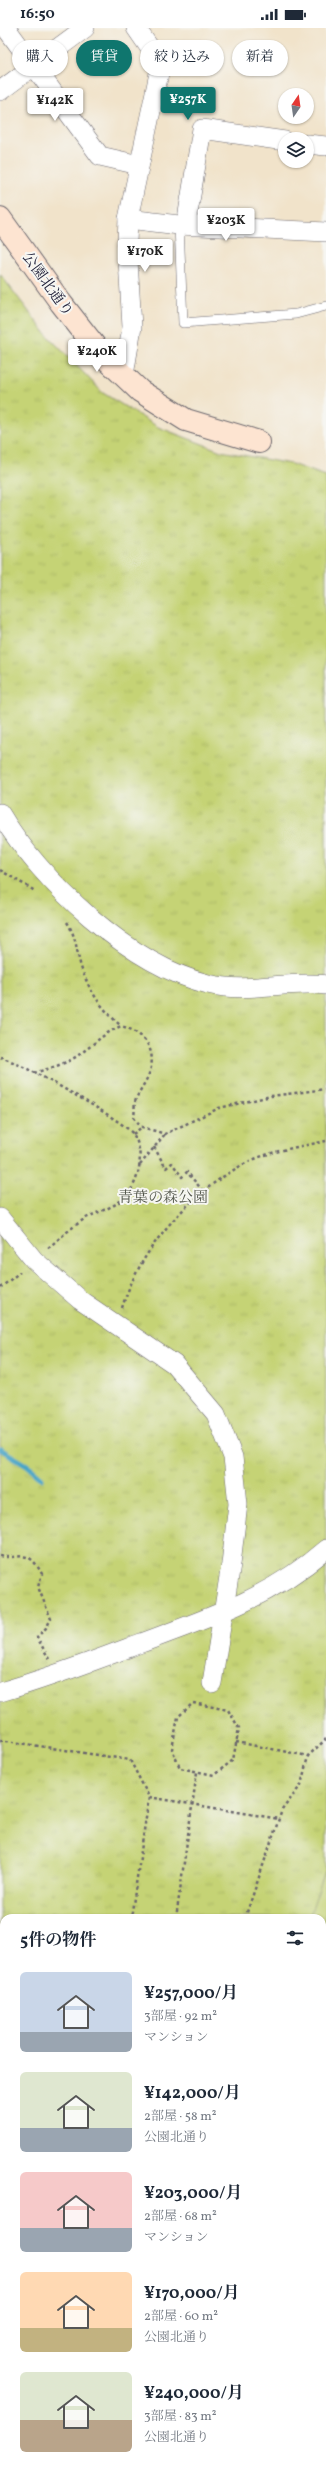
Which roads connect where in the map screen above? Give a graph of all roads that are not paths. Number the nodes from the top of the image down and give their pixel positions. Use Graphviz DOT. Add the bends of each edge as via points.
graph roads {
  1 [pos="6,28"];
  2 [pos="85,28"];
  3 [pos="136,28"];
  4 [pos="15,40"];
  5 [pos="68,41"];
  6 [pos="20,76"];
  7 [pos="41,76"];
  8 [pos="0,90"];
  9 [pos="278,140"];
  10 [pos="314,145"];
  11 [pos="326,146"];
  12 [pos="139,165"];
  13 [pos="0,218"];
  14 [pos="128,219"];
  15 [pos="182,225"];
  16 [pos="326,232"];
  17 [pos="326,306"];
  18 [pos="124,375"];
  19 [pos="259,442"];
  20 [pos="0,813"];
  21 [pos="326,985"];
  22 [pos="0,1218"];
  23 [pos="326,1549"];
  24 [pos="223,1613"];
  25 [pos="212,1683"];
  26 [pos="0,1692"];
  1 -- 4 [label="street"];
  2 -- 5 [label="street"];
  3 -- 12 [label="street" via="161,64"];
  6 -- 8 [label="street"];
  7 -- 12 [label="street" via="100,156"];
  9 -- 15 [label="street" via="202,129"];
  10 -- 11 [label="street"];
  12 -- 14 [label="street"];
  13 -- 18 [label="street, 公園北通り" via="101,354"];
  14 -- 15 [label="street"];
  14 -- 18 [label="street" via="132,327"];
  15 -- 16 [label="street"];
  15 -- 17 [label="lane" via="183,323 296,314"];
  18 -- 19 [label="street, 公園北通り" via="140,391 186,420"];
  20 -- 21 [label="street" via="60,892 122,941 170,971 209,984 258,988 305,982"];
  22 -- 24 [label="street" via="34,1260 80,1300 174,1364 216,1414 233,1456 238,1504"];
  23 -- 24 [label="street" via="256,1598"];
  24 -- 25 [label="street"];
  24 -- 26 [label="street" via="58,1675"];
}
